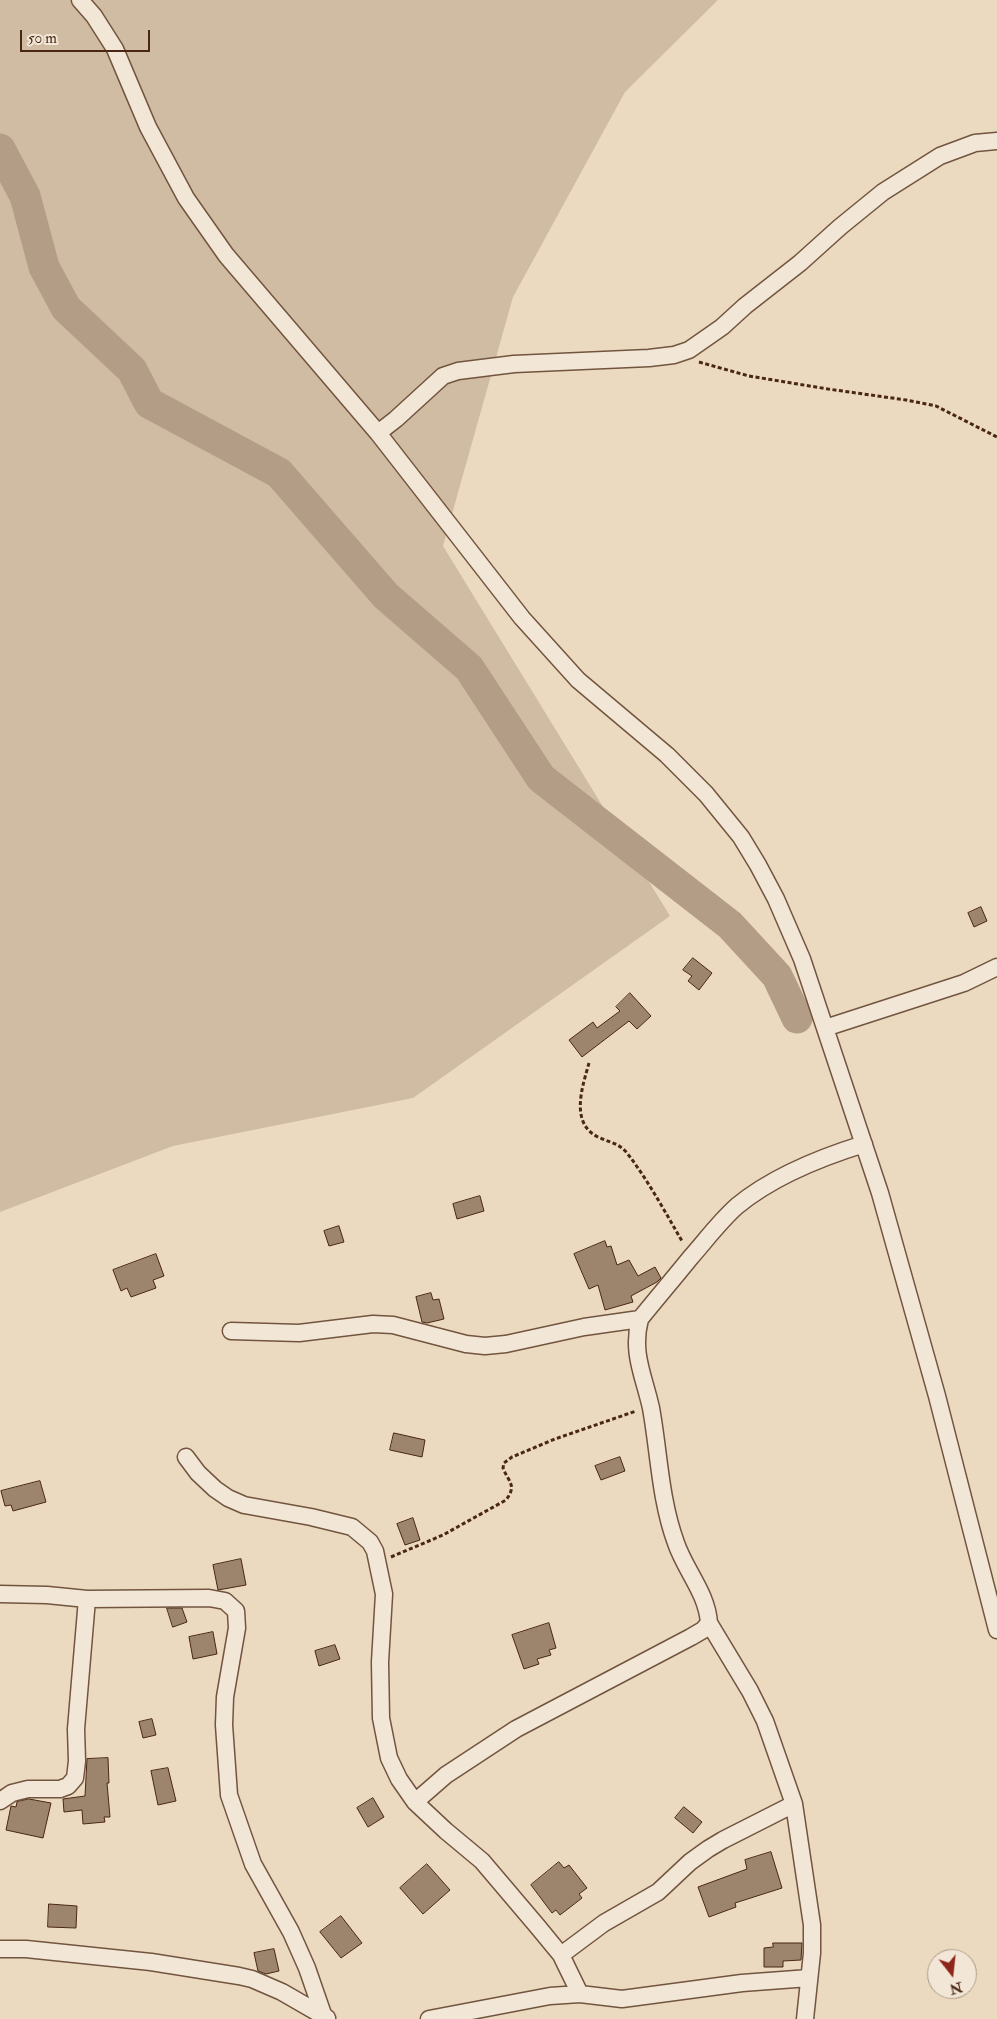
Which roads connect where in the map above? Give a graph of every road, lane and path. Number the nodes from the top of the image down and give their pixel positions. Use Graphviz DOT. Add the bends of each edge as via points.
graph roads {
  1 [pos="80,0"];
  2 [pos="997,141"];
  3 [pos="674,355"];
  4 [pos="378,433"];
  5 [pos="997,437"];
  6 [pos="997,967"];
  7 [pos="825,1028"];
  8 [pos="589,1063"];
  9 [pos="864,1144"];
  10 [pos="691,1257"];
  11 [pos="640,1319"];
  12 [pos="232,1331"];
  13 [pos="650,1406"];
  14 [pos="186,1457"];
  15 [pos="378,1561"];
  16 [pos="0,1594"];
  17 [pos="87,1599"];
  18 [pos="710,1623"];
  19 [pos="997,1630"];
  20 [pos="0,1801"];
  21 [pos="415,1802"];
  22 [pos="794,1804"];
  23 [pos="0,1949"];
  24 [pos="561,1955"];
  25 [pos="809,1978"];
  26 [pos="580,1994"];
  27 [pos="327,2018"];
  28 [pos="429,2019"];
  29 [pos="805,2019"];
  1 -- 4 [label="street" via="115,48 167,165 204,225"];
  2 -- 3 [label="street" via="959,148 921,167 883,192 701,344"];
  3 -- 4 [label="street" via="522,363 458,371 443,376"];
  3 -- 5 [label="path" via="749,376 936,406"];
  4 -- 7 [label="street" via="551,650 578,680 686,773 741,838 776,899 802,959"];
  6 -- 7 [label="street" via="964,983"];
  7 -- 9 [label="street"];
  8 -- 10 [label="path" via="579,1101 585,1122 592,1133 613,1142 627,1153"];
  9 -- 10 [label="street" via="803,1167 738,1205"];
  9 -- 19 [label="street" via="935,1387"];
  10 -- 11 [label="street"];
  11 -- 12 [label="street" via="486,1346 393,1325 373,1324 280,1334"];
  11 -- 13 [label="street" via="636,1335 637,1354"];
  13 -- 15 [label="path" via="512,1457 503,1468 512,1487 512,1493 506,1500 425,1544"];
  13 -- 18 [label="street" via="672,1534 705,1600"];
  14 -- 15 [label="street" via="215,1489 244,1505 352,1527 370,1542"];
  15 -- 21 [label="street" via="384,1607 380,1653 381,1718 389,1758"];
  16 -- 17 [label="street"];
  17 -- 20 [label="street" via="75,1778 60,1789 28,1788"];
  17 -- 27 [label="street" via="209,1598 224,1601 236,1611 237,1628 225,1697 228,1795 253,1864 291,1932"];
  18 -- 21 [label="street" via="691,1637 516,1729 446,1775"];
  18 -- 22 [label="street" via="764,1720"];
  21 -- 24 [label="street" via="482,1861"];
  22 -- 24 [label="street" via="708,1849 658,1892 604,1922"];
  22 -- 25 [label="street" via="812,1926"];
  23 -- 27 [label="street" via="151,1962 239,1976 282,1992"];
  24 -- 26 [label="street"];
  25 -- 26 [label="street" via="742,1983 631,1998"];
  25 -- 29 [label="street"];
  26 -- 28 [label="street" via="550,1996"];
}
